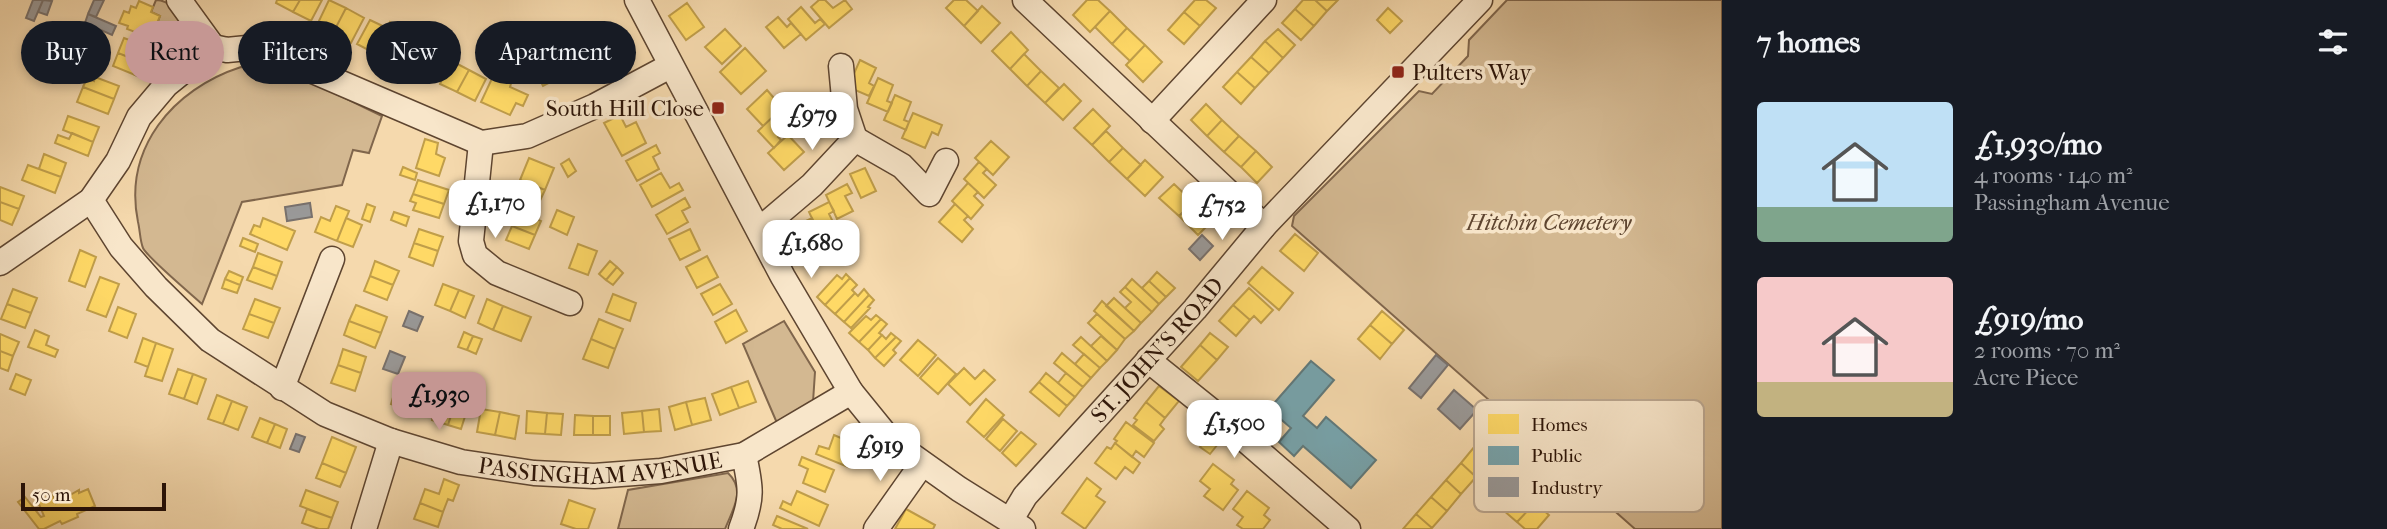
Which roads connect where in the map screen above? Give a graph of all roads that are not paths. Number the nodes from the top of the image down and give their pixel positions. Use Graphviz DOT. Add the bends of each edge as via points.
graph roads {
  1 [pos="179,0"];
  2 [pos="637,0"];
  3 [pos="1025,0"];
  4 [pos="1264,0"];
  5 [pos="1479,0"];
  6 [pos="194,21"];
  7 [pos="224,49"];
  8 [pos="670,65"];
  9 [pos="841,66"];
  10 [pos="167,84"];
  11 [pos="1152,121"];
  12 [pos="855,139"];
  13 [pos="481,143"];
  14 [pos="946,161"];
  15 [pos="91,200"];
  16 [pos="1264,226"];
  17 [pos="759,230"];
  18 [pos="332,259"];
  19 [pos="0,263"];
  20 [pos="570,303"];
  21 [pos="1148,360"];
  22 [pos="282,388"];
  23 [pos="851,392"];
  24 [pos="391,441"];
  25 [pos="744,455"];
  26 [pos="922,464"];
  27 [pos="1017,525"];
  28 [pos="364,529"];
  29 [pos="741,529"];
  30 [pos="876,529"];
  31 [pos="1348,529"];
  1 -- 6 [label="street"];
  2 -- 8 [label="street"];
  3 -- 11 [label="street"];
  4 -- 11 [label="street"];
  5 -- 16 [label="street, ST. JOHN'S ROAD"];
  7 -- 13 [label="street" via="257,47"];
  8 -- 13 [label="street" via="527,136"];
  8 -- 17 [label="street"];
  9 -- 12 [label="street" via="845,110"];
  10 -- 15 [label="street" via="139,117 118,161"];
  11 -- 16 [label="street"];
  12 -- 14 [label="street" via="902,166 929,194"];
  12 -- 17 [label="street" via="812,185"];
  13 -- 20 [label="street" via="471,241 475,255 497,273"];
  15 -- 19 [label="street"];
  15 -- 22 [label="street, PASSINGHAM AVENUE" via="121,247 156,287 210,340"];
  16 -- 21 [label="street, ST. JOHN'S ROAD"];
  17 -- 23 [label="street"];
  18 -- 22 [label="street"];
  21 -- 27 [label="street, ST. JOHN'S ROAD" via="1025,496"];
  21 -- 31 [label="street"];
  22 -- 24 [label="street, PASSINGHAM AVENUE" via="325,414"];
  23 -- 25 [label="street, PASSINGHAM AVENUE"];
  23 -- 26 [label="street" via="890,440"];
  24 -- 25 [label="street, PASSINGHAM AVENUE" via="461,462 594,476 662,471"];
  24 -- 28 [label="street"];
  25 -- 29 [label="street" via="750,504"];
  26 -- 27 [label="street"];
  26 -- 30 [label="street"];
}
